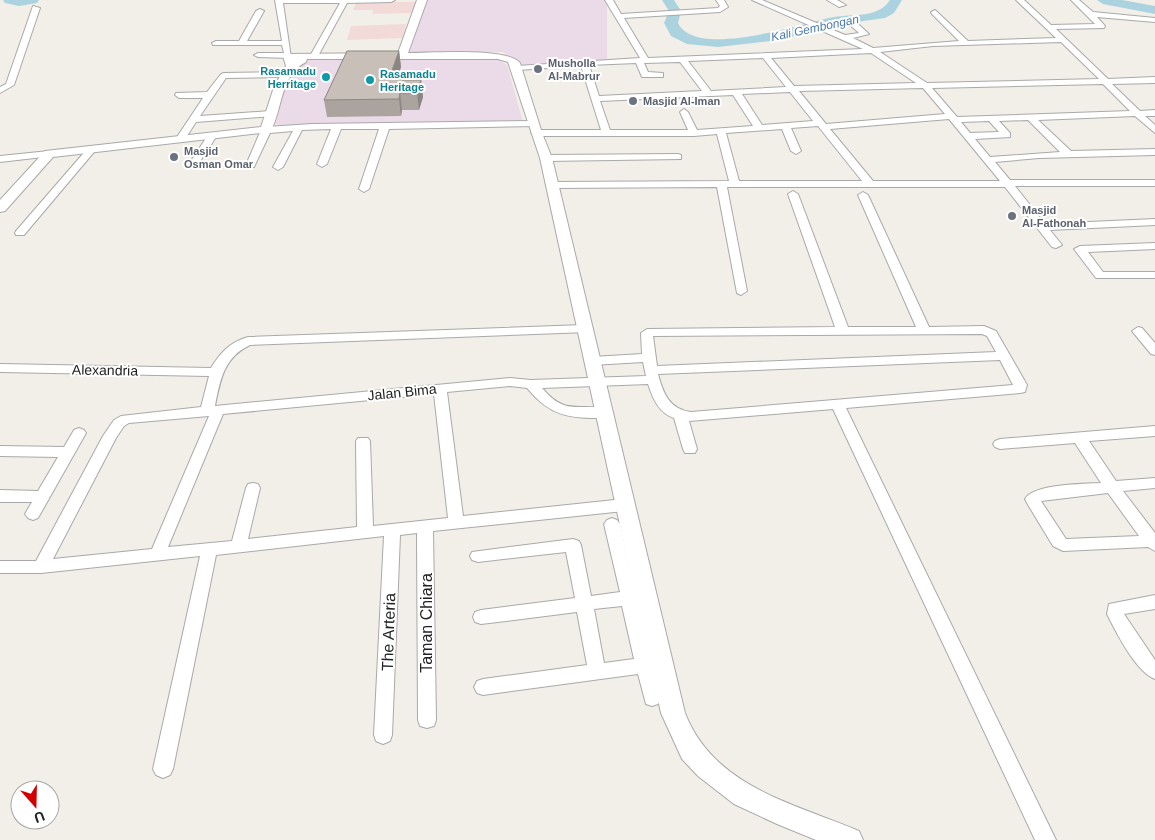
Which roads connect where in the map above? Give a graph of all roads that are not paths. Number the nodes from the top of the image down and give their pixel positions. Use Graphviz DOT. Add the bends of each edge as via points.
graph roads {
  1 [pos="314,0"];
  2 [pos="391,0"];
  3 [pos="422,0"];
  4 [pos="609,0"];
  5 [pos="720,0"];
  6 [pos="756,0"];
  7 [pos="831,0"];
  8 [pos="1020,0"];
  9 [pos="1075,0"];
  10 [pos="279,1"];
  11 [pos="344,1"];
  12 [pos="769,2"];
  13 [pos="842,6"];
  14 [pos="36,8"];
  15 [pos="250,10"];
  16 [pos="270,11"];
  17 [pos="935,12"];
  18 [pos="1090,14"];
  19 [pos="619,16"];
  20 [pos="1155,20"];
  21 [pos="854,25"];
  22 [pos="1050,27"];
  23 [pos="845,38"];
  24 [pos="1062,40"];
  25 [pos="216,43"];
  26 [pos="242,43"];
  27 [pos="286,43"];
  28 [pos="966,43"];
  29 [pos="872,50"];
  30 [pos="258,55"];
  31 [pos="311,56"];
  32 [pos="402,56"];
  33 [pos="766,56"];
  34 [pos="682,59"];
  35 [pos="642,61"];
  36 [pos="584,63"];
  37 [pos="288,66"];
  38 [pos="517,68"];
  39 [pos="660,75"];
  40 [pos="1155,80"];
  41 [pos="1105,82"];
  42 [pos="926,86"];
  43 [pos="793,89"];
  44 [pos="0,90"];
  45 [pos="708,92"];
  46 [pos="736,92"];
  47 [pos="179,95"];
  48 [pos="209,95"];
  49 [pos="594,99"];
  50 [pos="684,112"];
  51 [pos="1155,113"];
  52 [pos="270,114"];
  53 [pos="1137,114"];
  54 [pos="1030,117"];
  55 [pos="953,118"];
  56 [pos="194,119"];
  57 [pos="992,119"];
  58 [pos="822,125"];
  59 [pos="385,126"];
  60 [pos="785,126"];
  61 [pos="337,127"];
  62 [pos="299,128"];
  63 [pos="759,128"];
  64 [pos="535,129"];
  65 [pos="266,130"];
  66 [pos="1155,130"];
  67 [pos="721,132"];
  68 [pos="606,133"];
  69 [pos="694,133"];
  70 [pos="968,136"];
  71 [pos="211,137"];
  72 [pos="180,140"];
  73 [pos="91,150"];
  74 [pos="796,151"];
  75 [pos="1155,152"];
  76 [pos="49,154"];
  77 [pos="1069,155"];
  78 [pos="678,157"];
  79 [pos="546,158"];
  80 [pos="0,159"];
  81 [pos="988,160"];
  82 [pos="194,164"];
  83 [pos="322,164"];
  84 [pos="251,166"];
  85 [pos="278,168"];
  86 [pos="1008,183"];
  87 [pos="1155,183"];
  88 [pos="552,184"];
  89 [pos="721,184"];
  90 [pos="735,184"];
  91 [pos="871,185"];
  92 [pos="364,188"];
  93 [pos="793,194"];
  94 [pos="863,195"];
  95 [pos="0,208"];
  96 [pos="1155,222"];
  97 [pos="1041,226"];
  98 [pos="20,233"];
  99 [pos="1056,245"];
  100 [pos="1155,246"];
  101 [pos="1155,275"];
  102 [pos="742,291"];
  103 [pos="584,329"];
  104 [pos="924,330"];
  105 [pos="843,331"];
  106 [pos="1138,331"];
  107 [pos="1155,351"];
  108 [pos="1004,356"];
  109 [pos="611,360"];
  110 [pos="592,362"];
  111 [pos="0,368"];
  112 [pos="651,369"];
  113 [pos="210,372"];
  114 [pos="605,381"];
  115 [pos="531,384"];
  116 [pos="440,388"];
  117 [pos="838,405"];
  118 [pos="212,410"];
  119 [pos="605,413"];
  120 [pos="680,415"];
  121 [pos="1155,431"];
  122 [pos="79,433"];
  123 [pos="1079,437"];
  124 [pos="364,441"];
  125 [pos="1000,444"];
  126 [pos="690,450"];
  127 [pos="0,451"];
  128 [pos="68,452"];
  129 [pos="1155,482"];
  130 [pos="1111,486"];
  131 [pos="253,488"];
  132 [pos="0,496"];
  133 [pos="43,497"];
  134 [pos="624,505"];
  135 [pos="33,514"];
  136 [pos="456,523"];
  137 [pos="612,524"];
  138 [pos="426,527"];
  139 [pos="392,530"];
  140 [pos="365,533"];
  141 [pos="1154,542"];
  142 [pos="238,546"];
  143 [pos="209,550"];
  144 [pos="157,555"];
  145 [pos="478,556"];
  146 [pos="0,567"];
  147 [pos="41,567"];
  148 [pos="637,597"];
  149 [pos="1155,602"];
  150 [pos="584,604"];
  151 [pos="481,617"];
  152 [pos="644,665"];
  153 [pos="1155,671"];
  154 [pos="597,672"];
  155 [pos="483,687"];
  156 [pos="652,698"];
  157 [pos="427,720"];
  158 [pos="383,735"];
  159 [pos="163,769"];
  160 [pos="850,840"];
  161 [pos="1046,840"];
  1 -- 10 [label="street"];
  1 -- 11 [label="street"];
  2 -- 11 [label="street"];
  3 -- 32 [label="street"];
  4 -- 19 [label="street"];
  5 -- 19 [label="street" via="724,7 720,10"];
  6 -- 12 [label="street"];
  7 -- 13 [label="street"];
  8 -- 22 [label="street"];
  9 -- 18 [label="street"];
  10 -- 16 [label="street"];
  11 -- 31 [label="street"];
  12 -- 23 [label="street"];
  14 -- 44 [label="street" via="10,85"];
  15 -- 16 [label="street"];
  16 -- 26 [label="street"];
  16 -- 27 [label="street"];
  17 -- 28 [label="street"];
  18 -- 20 [label="street"];
  18 -- 22 [label="street" via="1101,26"];
  19 -- 35 [label="street"];
  21 -- 23 [label="street" via="865,34"];
  22 -- 24 [label="street"];
  23 -- 29 [label="street"];
  24 -- 28 [label="street"];
  24 -- 41 [label="street"];
  25 -- 26 [label="street"];
  26 -- 27 [label="street"];
  27 -- 37 [label="street"];
  28 -- 29 [label="street"];
  29 -- 33 [label="street"];
  29 -- 42 [label="street"];
  30 -- 37 [label="street"];
  31 -- 32 [label="street"];
  31 -- 37 [label="street"];
  32 -- 38 [label="street" via="498,56 512,60"];
  33 -- 34 [label="street"];
  33 -- 43 [label="street"];
  34 -- 35 [label="street"];
  34 -- 45 [label="street"];
  35 -- 36 [label="street"];
  35 -- 39 [label="street" via="646,75"];
  36 -- 38 [label="street"];
  36 -- 49 [label="street"];
  37 -- 48 [label="street" via="224,76"];
  37 -- 52 [label="street"];
  38 -- 64 [label="street"];
  40 -- 41 [label="street"];
  41 -- 42 [label="street"];
  41 -- 53 [label="street"];
  42 -- 43 [label="street"];
  42 -- 55 [label="street"];
  43 -- 46 [label="street"];
  43 -- 58 [label="street"];
  45 -- 46 [label="street"];
  45 -- 49 [label="street"];
  46 -- 63 [label="street"];
  47 -- 48 [label="street"];
  48 -- 56 [label="street"];
  49 -- 68 [label="street"];
  50 -- 69 [label="street"];
  51 -- 53 [label="street"];
  52 -- 56 [label="street"];
  52 -- 65 [label="street"];
  53 -- 54 [label="street"];
  53 -- 66 [label="street"];
  54 -- 57 [label="street"];
  54 -- 77 [label="street"];
  55 -- 57 [label="street"];
  55 -- 58 [label="street"];
  55 -- 70 [label="street"];
  56 -- 72 [label="street"];
  57 -- 70 [label="street" via="1007,135"];
  58 -- 60 [label="street"];
  58 -- 91 [label="street"];
  59 -- 61 [label="street"];
  59 -- 64 [label="street"];
  59 -- 92 [label="street"];
  60 -- 63 [label="street"];
  60 -- 74 [label="street"];
  61 -- 62 [label="street"];
  61 -- 83 [label="street"];
  62 -- 65 [label="street"];
  62 -- 85 [label="street"];
  63 -- 67 [label="street"];
  64 -- 68 [label="street"];
  64 -- 79 [label="street"];
  65 -- 71 [label="street"];
  65 -- 84 [label="street"];
  67 -- 69 [label="street"];
  67 -- 90 [label="street"];
  68 -- 69 [label="street"];
  70 -- 81 [label="street"];
  71 -- 72 [label="street"];
  71 -- 82 [label="street"];
  72 -- 73 [label="street"];
  73 -- 76 [label="street"];
  73 -- 98 [label="street"];
  75 -- 77 [label="street"];
  76 -- 80 [label="street"];
  76 -- 95 [label="street"];
  77 -- 81 [label="street"];
  78 -- 79 [label="street"];
  79 -- 88 [label="street"];
  81 -- 86 [label="street"];
  86 -- 87 [label="street"];
  86 -- 91 [label="street"];
  86 -- 97 [label="street"];
  88 -- 89 [label="street"];
  88 -- 103 [label="street"];
  89 -- 90 [label="street"];
  89 -- 102 [label="street"];
  90 -- 91 [label="street"];
  93 -- 105 [label="street"];
  94 -- 104 [label="street"];
  96 -- 97 [label="street"];
  97 -- 99 [label="street"];
  100 -- 101 [label="street" via="1080,249 1100,276"];
  103 -- 110 [label="street"];
  103 -- 118 [label="street" via="248,341 232,348 221,361"];
  104 -- 105 [label="street"];
  104 -- 108 [label="street" via="990,331"];
  105 -- 112 [label="street" via="647,333"];
  106 -- 107 [label="street"];
  108 -- 112 [label="street"];
  108 -- 117 [label="street" via="1020,389"];
  109 -- 110 [label="street"];
  109 -- 112 [label="street"];
  109 -- 114 [label="street" via="626,365 628,372 623,378"];
  110 -- 114 [label="street"];
  111 -- 113 [label="street, Alexandria"];
  112 -- 114 [label="street, Jalan Bima"];
  112 -- 120 [label="street" via="663,404"];
  114 -- 115 [label="street, Jalan Bima"];
  114 -- 119 [label="street"];
  115 -- 116 [label="street, Jalan Bima" via="510,382"];
  115 -- 119 [label="street" via="558,409 569,413"];
  116 -- 118 [label="street, Jalan Bima"];
  116 -- 136 [label="street"];
  117 -- 120 [label="street" via="691,417"];
  117 -- 161 [label="street"];
  118 -- 144 [label="street"];
  118 -- 147 [label="street, Jalan Bima" via="136,416 118,423"];
  119 -- 134 [label="street"];
  120 -- 126 [label="street"];
  121 -- 123 [label="street"];
  122 -- 128 [label="street"];
  123 -- 125 [label="street"];
  123 -- 130 [label="street"];
  124 -- 140 [label="street"];
  127 -- 128 [label="street"];
  128 -- 133 [label="street"];
  129 -- 130 [label="street"];
  130 -- 141 [label="street"];
  130 -- 141 [label="street" via="1041,494 1032,499 1062,545"];
  131 -- 142 [label="street"];
  132 -- 133 [label="street"];
  133 -- 135 [label="street"];
  134 -- 136 [label="street"];
  134 -- 148 [label="street"];
  136 -- 138 [label="street"];
  137 -- 148 [label="street"];
  138 -- 139 [label="street"];
  138 -- 157 [label="street, Taman Chiara"];
  139 -- 140 [label="street"];
  139 -- 158 [label="street, The Arteria"];
  140 -- 142 [label="street"];
  142 -- 143 [label="street"];
  143 -- 144 [label="street"];
  143 -- 159 [label="street"];
  144 -- 147 [label="street"];
  145 -- 150 [label="street" via="573,545"];
  146 -- 147 [label="street"];
  148 -- 150 [label="street"];
  148 -- 152 [label="street"];
  148 -- 160 [label="street" via="673,713 690,750 728,785 754,800"];
  149 -- 153 [label="street" via="1115,608 1115,614 1146,663"];
  150 -- 151 [label="street"];
  150 -- 154 [label="street"];
  152 -- 154 [label="street"];
  152 -- 156 [label="street"];
  154 -- 155 [label="street"];
}
